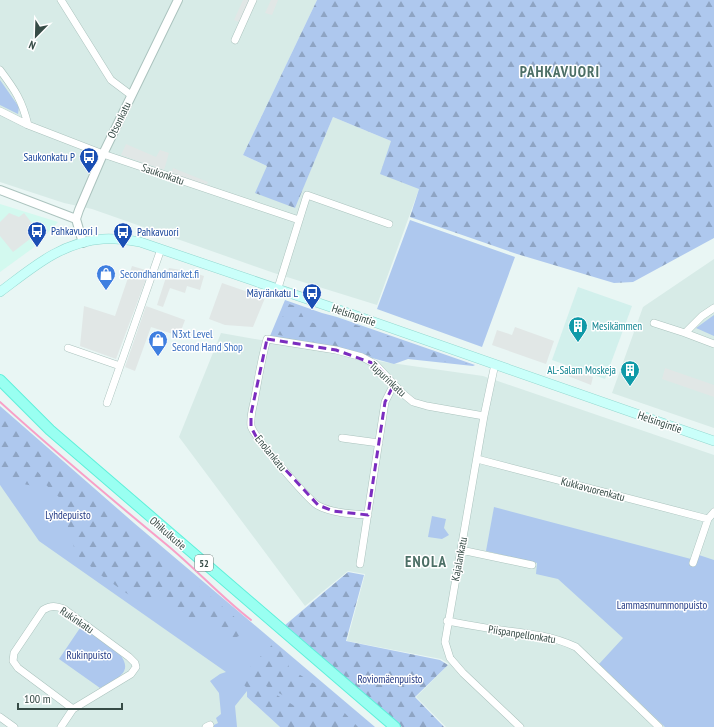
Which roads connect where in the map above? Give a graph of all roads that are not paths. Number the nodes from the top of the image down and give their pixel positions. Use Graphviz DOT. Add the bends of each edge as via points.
graph roads {
  1 [pos="61,0"];
  2 [pos="178,0"];
  3 [pos="253,0"];
  4 [pos="236,40"];
  5 [pos="0,70"];
  6 [pos="131,95"];
  7 [pos="0,111"];
  8 [pos="28,125"];
  9 [pos="103,154"];
  10 [pos="0,190"];
  11 [pos="76,218"];
  12 [pos="299,220"];
  13 [pos="389,224"];
  14 [pos="83,243"];
  15 [pos="162,249"];
  16 [pos="278,288"];
  17 [pos="0,292"];
  18 [pos="714,308"];
  19 [pos="654,323"];
  20 [pos="685,333"];
  21 [pos="267,339"];
  22 [pos="714,344"];
  23 [pos="68,348"];
  24 [pos="495,364"];
  25 [pos="120,366"];
  26 [pos="0,380"];
  27 [pos="394,384"];
  28 [pos="107,403"];
  29 [pos="484,416"];
  30 [pos="342,438"];
  31 [pos="714,441"];
  32 [pos="379,443"];
  33 [pos="478,459"];
  34 [pos="714,512"];
  35 [pos="368,515"];
  36 [pos="708,519"];
  37 [pos="461,550"];
  38 [pos="693,563"];
  39 [pos="360,564"];
  40 [pos="532,565"];
  41 [pos="447,621"];
  42 [pos="73,709"];
  43 [pos="0,718"];
  44 [pos="14,727"];
  45 [pos="61,727"];
  46 [pos="395,727"];
  47 [pos="520,727"];
  48 [pos="659,727"];
  1 -- 6 [label="street" via="111,80"];
  2 -- 6 [label="street, Otsonkatu"];
  3 -- 4 [label="street"];
  5 -- 8 [label="street" via="17,93 24,107"];
  6 -- 9 [label="street, Otsonkatu"];
  7 -- 8 [label="street, Saukonkatu"];
  8 -- 9 [label="street, Saukonkatu"];
  9 -- 11 [label="street, Otsonkatu"];
  9 -- 12 [label="street, Saukonkatu"];
  10 -- 11 [label="street"];
  11 -- 14 [label="street"];
  12 -- 13 [label="street" via="306,195"];
  12 -- 16 [label="street"];
  14 -- 15 [label="main road, Helsingintie" via="115,239 140,242"];
  14 -- 17 [label="main road, Helsingintie" via="43,259"];
  15 -- 16 [label="main road, Helsingintie"];
  15 -- 25 [label="street"];
  16 -- 24 [label="main road, Helsingintie"];
  18 -- 20 [label="street"];
  19 -- 20 [label="street"];
  20 -- 22 [label="street"];
  21 -- 27 [label="street, Tupurinkatu" via="336,350 362,357 375,364"];
  21 -- 35 [label="street, Enolankatu" via="251,414 251,427 258,440 305,494 318,505 333,511"];
  23 -- 25 [label="street"];
  24 -- 29 [label="street, Kajalankatu"];
  24 -- 31 [label="main road, Helsingintie"];
  25 -- 28 [label="street"];
  26 -- 46 [label="main road, Ohikulkutie / 52" via="50,430"];
  27 -- 29 [label="street, Tupurinkatu" via="413,402"];
  27 -- 32 [label="street" via="385,402"];
  29 -- 33 [label="street, Kajalankatu"];
  30 -- 32 [label="street"];
  32 -- 35 [label="street"];
  33 -- 36 [label="street, Kukkavuorenkatu"];
  33 -- 37 [label="street, Kajalankatu"];
  34 -- 36 [label="street"];
  35 -- 39 [label="street"];
  36 -- 38 [label="street"];
  37 -- 40 [label="street"];
  37 -- 41 [label="street, Kajalankatu"];
  41 -- 47 [label="street, Kajalankatu" via="444,642 450,658"];
  41 -- 48 [label="street, Piispanpellonkatu" via="540,635 576,647"];
  42 -- 42 [label="street, Rukinkatu" via="131,674 136,667 129,657 64,609 54,606 43,610 14,653 13,661 18,668"];
  42 -- 45 [label="street, Rukinkatu"];
  43 -- 44 [label="street"];
}
